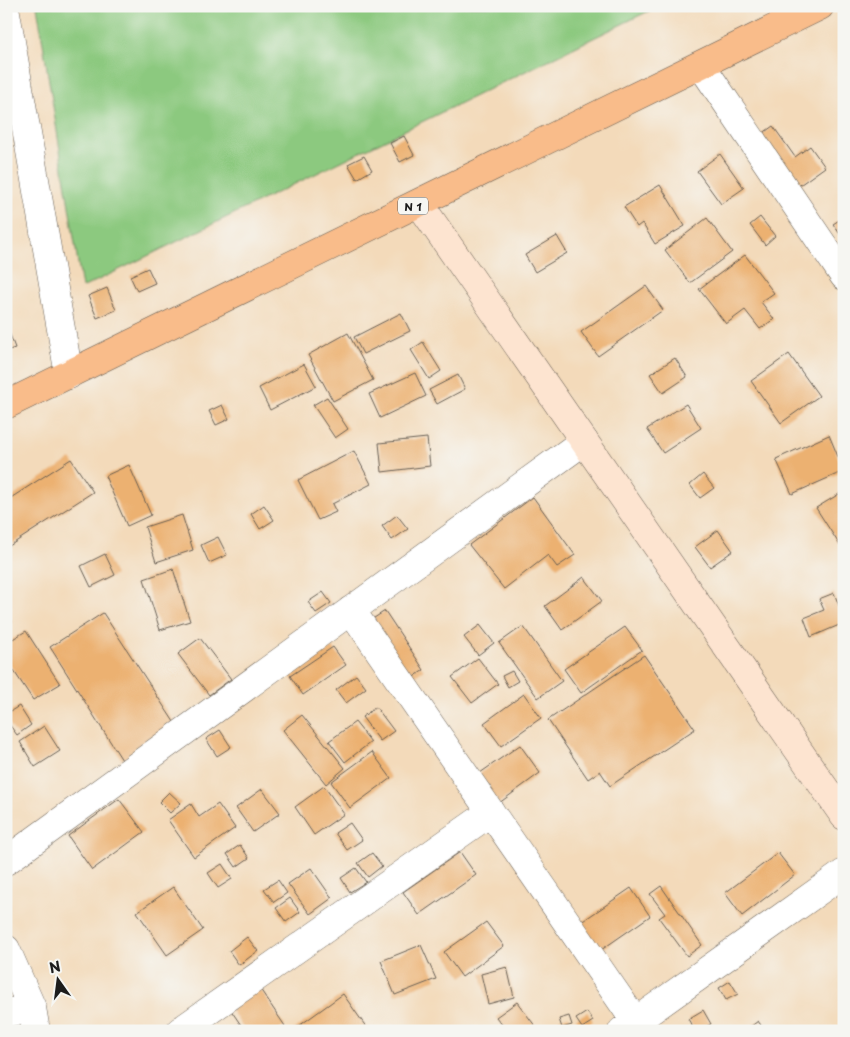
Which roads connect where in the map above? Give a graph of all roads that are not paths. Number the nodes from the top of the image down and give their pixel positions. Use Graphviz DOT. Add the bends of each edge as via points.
graph roads {
  1 [pos="820,6"];
  2 [pos="6,13"];
  3 [pos="701,65"];
  4 [pos="420,203"];
  5 [pos="844,276"];
  6 [pos="68,375"];
  7 [pos="6,405"];
  8 [pos="584,441"];
  9 [pos="351,610"];
  10 [pos="491,812"];
  11 [pos="844,816"];
  12 [pos="6,861"];
  13 [pos="844,873"];
  14 [pos="6,949"];
  15 [pos="25,1017"];
  16 [pos="633,1028"];
  17 [pos="180,1031"];
  1 -- 3 [label="highway, N 1"];
  2 -- 6 [label="street"];
  3 -- 4 [label="highway, N 1"];
  3 -- 5 [label="street"];
  4 -- 6 [label="highway, N 1"];
  4 -- 8 [label="main road"];
  6 -- 7 [label="highway, N 1"];
  8 -- 9 [label="street"];
  8 -- 11 [label="main road"];
  9 -- 10 [label="street"];
  9 -- 12 [label="street"];
  10 -- 16 [label="street"];
  10 -- 17 [label="street"];
  13 -- 16 [label="street"];
  14 -- 15 [label="street"];
}
